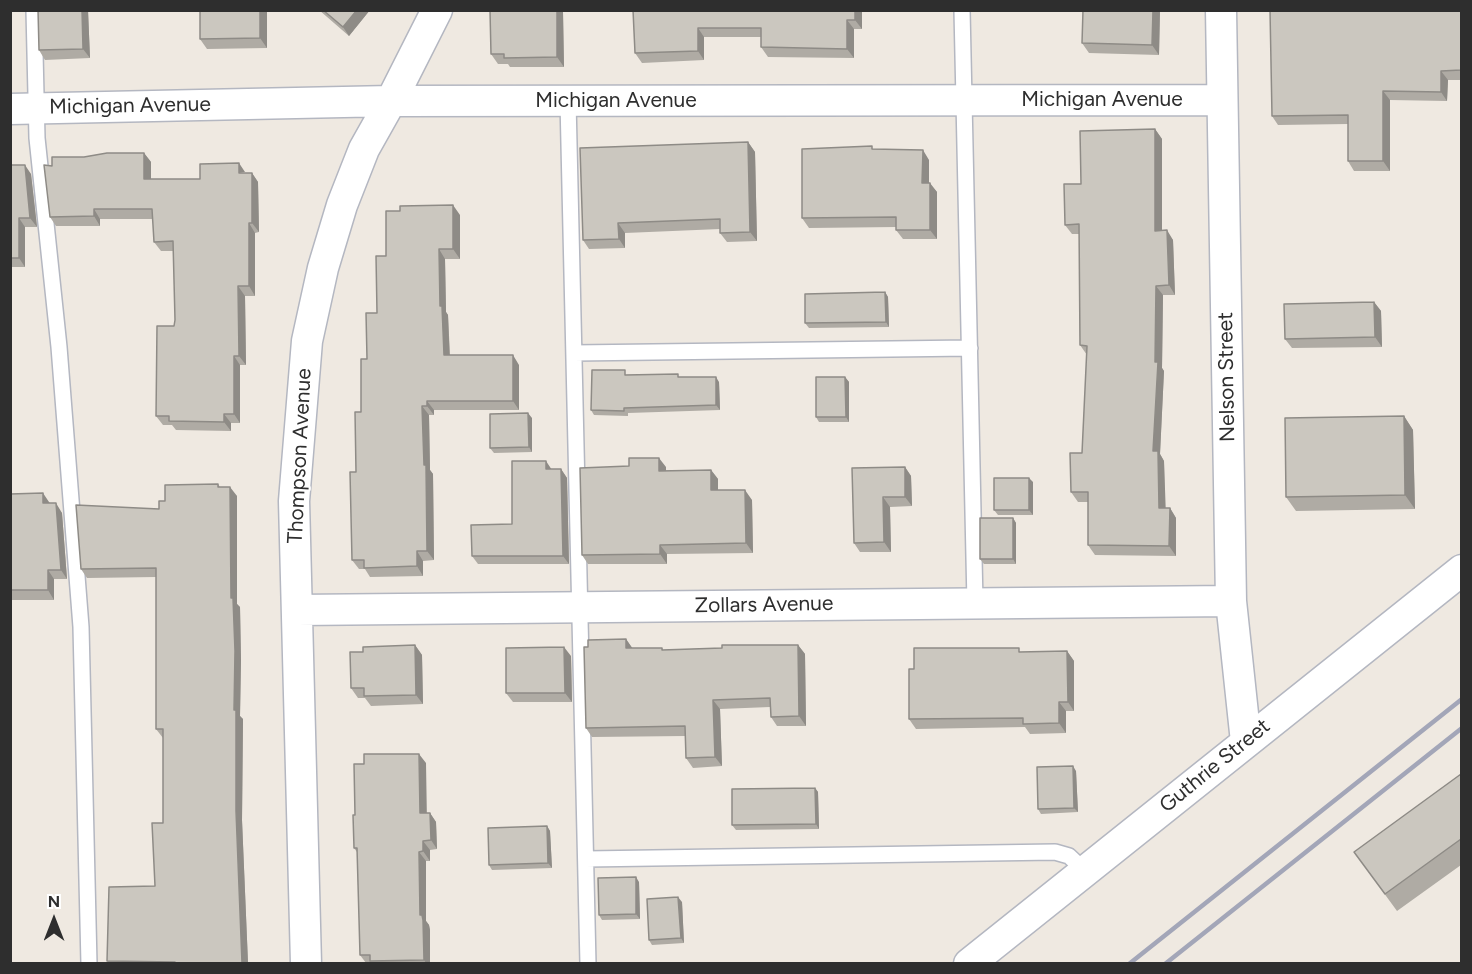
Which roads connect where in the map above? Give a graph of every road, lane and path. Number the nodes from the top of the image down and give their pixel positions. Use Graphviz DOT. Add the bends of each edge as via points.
graph roads {
  1 [pos="34,10"];
  2 [pos="437,10"];
  3 [pos="962,10"];
  4 [pos="1221,10"];
  5 [pos="963,100"];
  6 [pos="1222,100"];
  7 [pos="391,101"];
  8 [pos="568,101"];
  9 [pos="23,109"];
  10 [pos="970,348"];
  11 [pos="574,353"];
  12 [pos="1461,570"];
  13 [pos="1231,601"];
  14 [pos="975,603"];
  15 [pos="580,607"];
  16 [pos="297,610"];
  17 [pos="1246,742"];
  18 [pos="586,859"];
  19 [pos="1085,871"];
  20 [pos="89,963"];
  21 [pos="306,963"];
  22 [pos="588,963"];
  23 [pos="969,963"];
  1 -- 9 [label="lane"];
  2 -- 7 [label="street, Thompson Avenue"];
  3 -- 5 [label="lane"];
  4 -- 6 [label="street, Nelson Street"];
  5 -- 6 [label="street, Michigan Avenue"];
  5 -- 8 [label="street, Michigan Avenue"];
  5 -- 10 [label="lane"];
  6 -- 13 [label="street, Nelson Street"];
  7 -- 8 [label="street, Michigan Avenue"];
  7 -- 9 [label="street, Michigan Avenue"];
  7 -- 16 [label="street, Thompson Avenue" via="364,149 342,205 307,341 294,501"];
  8 -- 11 [label="lane"];
  9 -- 20 [label="lane" via="37,138 60,347 81,627"];
  10 -- 11 [label="lane"];
  10 -- 14 [label="lane"];
  11 -- 15 [label="lane"];
  12 -- 17 [label="street, Guthrie Street"];
  13 -- 14 [label="street, Zollars Avenue"];
  13 -- 17 [label="street, Nelson Street"];
  14 -- 15 [label="street, Zollars Avenue"];
  15 -- 16 [label="street, Zollars Avenue"];
  15 -- 18 [label="lane"];
  16 -- 21 [label="street, Thompson Avenue"];
  17 -- 19 [label="street, Guthrie Street"];
  18 -- 19 [label="lane" via="1056,852 1069,856"];
  18 -- 22 [label="lane"];
  19 -- 23 [label="street, Guthrie Street"];
}
